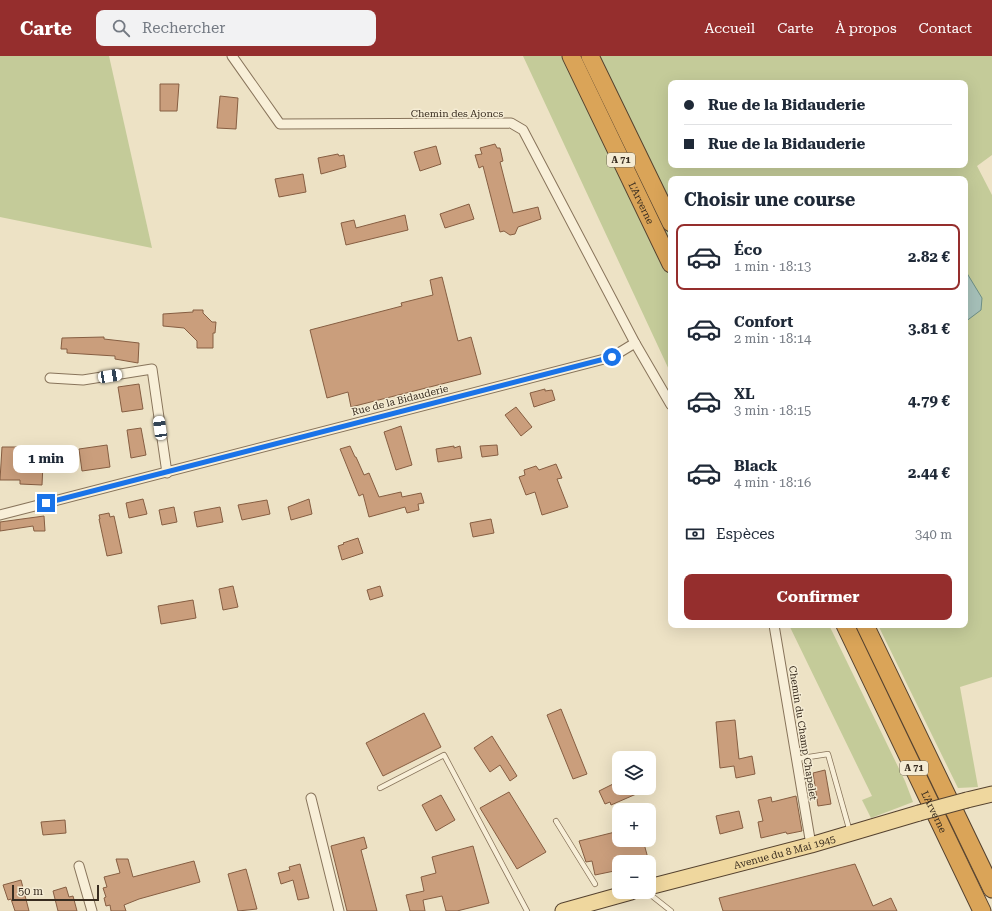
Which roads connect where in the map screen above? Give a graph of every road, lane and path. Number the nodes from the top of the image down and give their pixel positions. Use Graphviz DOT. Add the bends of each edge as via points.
graph roads {
  1 [pos="232,56"];
  2 [pos="571,56"];
  3 [pos="590,56"];
  4 [pos="668,217"];
  5 [pos="668,258"];
  6 [pos="636,343"];
  7 [pos="50,378"];
  8 [pos="668,400"];
  9 [pos="167,473"];
  10 [pos="0,514"];
  11 [pos="774,628"];
  12 [pos="846,628"];
  13 [pos="866,628"];
  14 [pos="796,759"];
  15 [pos="380,788"];
  16 [pos="992,794"];
  17 [pos="311,798"];
  18 [pos="556,821"];
  19 [pos="850,833"];
  20 [pos="811,845"];
  21 [pos="79,866"];
  22 [pos="595,884"];
  23 [pos="656,885"];
  24 [pos="992,889"];
  25 [pos="616,899"];
  26 [pos="656,899"];
  27 [pos="603,906"];
  28 [pos="92,911"];
  29 [pos="339,911"];
  30 [pos="527,911"];
  31 [pos="563,911"];
  32 [pos="671,911"];
  33 [pos="982,911"];
  1 -- 6 [label="street, Chemin des Ajoncs" via="280,124 511,123 523,130"];
  2 -- 5 [label="highway, L'Arverne / A 71"];
  3 -- 4 [label="highway, L'Arverne / A 71"];
  6 -- 8 [label="street"];
  6 -- 9 [label="street, Rue de la Bidauderie" via="612,357"];
  7 -- 9 [label="street" via="83,380 152,369"];
  9 -- 10 [label="street, Rue de la Bidauderie"];
  11 -- 14 [label="street, Chemin du Champ Chapelet"];
  12 -- 33 [label="highway, L'Arverne / A 71"];
  13 -- 24 [label="highway, L'Arverne / A 71"];
  14 -- 19 [label="lane" via="828,754"];
  14 -- 20 [label="street, Chemin du Champ Chapelet"];
  15 -- 30 [label="lane" via="444,755"];
  16 -- 19 [label="main road, Avenue du 8 Mai 1945, bridge"];
  17 -- 29 [label="street"];
  18 -- 22 [label="lane"];
  19 -- 20 [label="main road, Avenue du 8 Mai 1945"];
  20 -- 23 [label="main road, Avenue du 8 Mai 1945"];
  21 -- 28 [label="street"];
  25 -- 27 [label="main road"];
  26 -- 32 [label="lane"];
  27 -- 31 [label="main road"];
}
